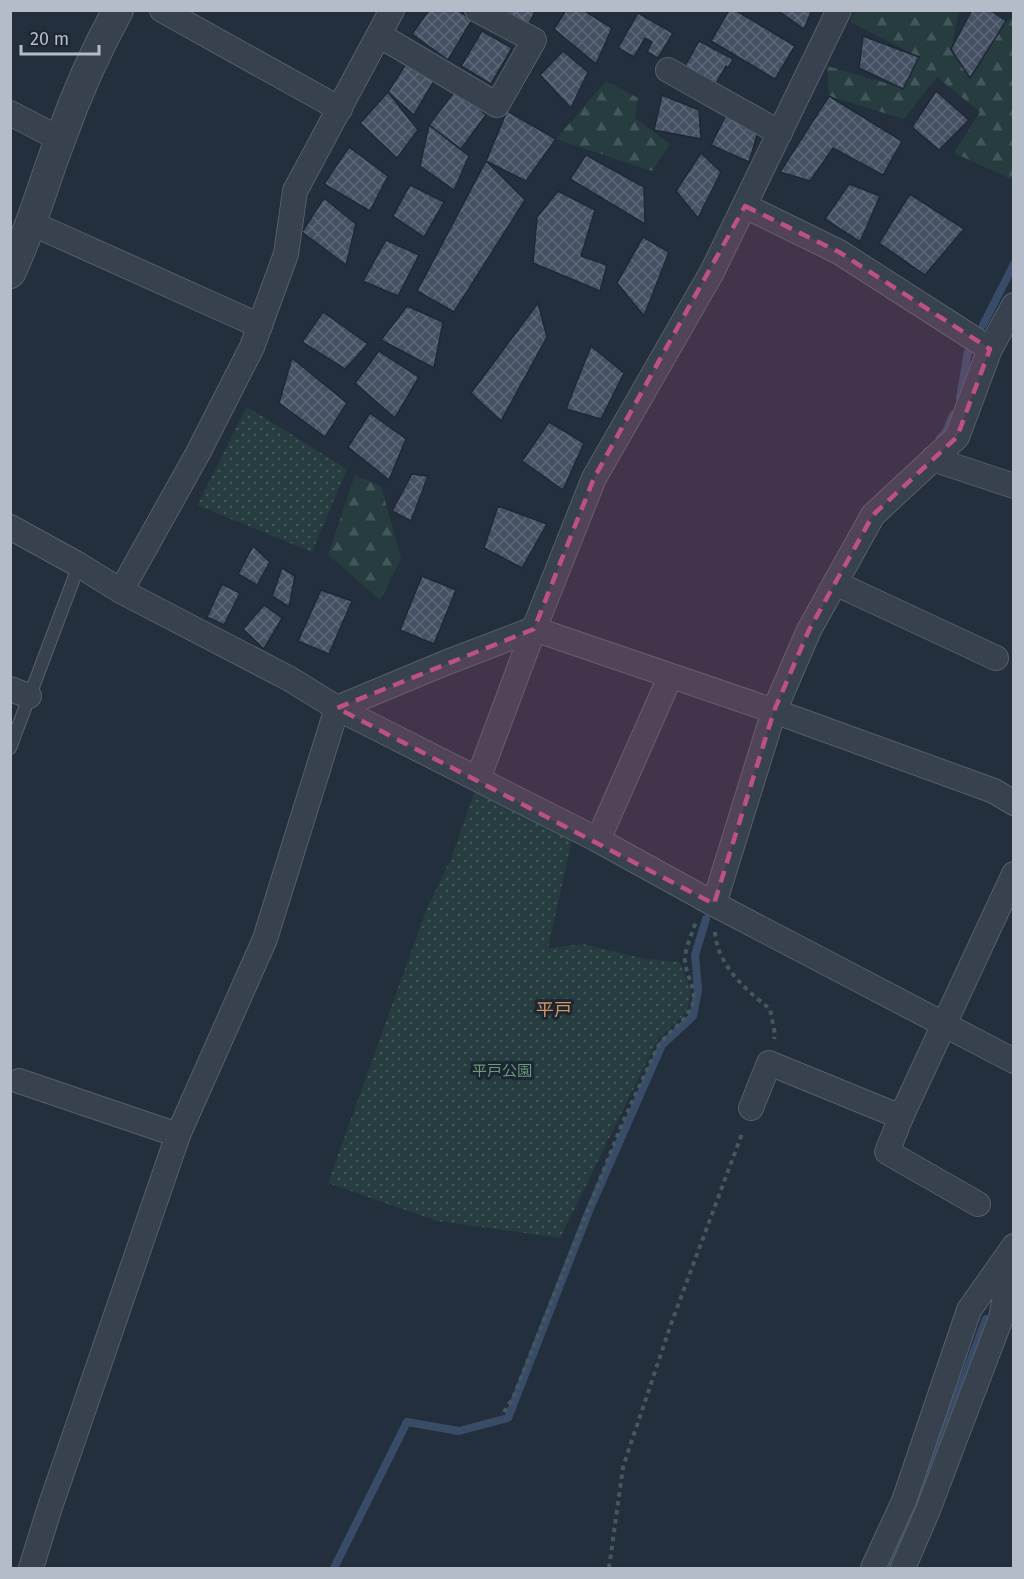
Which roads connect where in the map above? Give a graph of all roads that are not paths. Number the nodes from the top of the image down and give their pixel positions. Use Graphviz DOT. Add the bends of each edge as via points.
graph roads {
  1 [pos="118,10"];
  2 [pos="162,10"];
  3 [pos="392,10"];
  4 [pos="477,10"];
  5 [pos="839,10"];
  6 [pos="379,35"];
  7 [pos="668,70"];
  8 [pos="340,109"];
  9 [pos="10,113"];
  10 [pos="780,133"];
  11 [pos="60,139"];
  12 [pos="745,206"];
  13 [pos="31,223"];
  14 [pos="10,273"];
  15 [pos="1014,304"];
  16 [pos="260,326"];
  17 [pos="990,349"];
  18 [pos="933,459"];
  19 [pos="1014,486"];
  20 [pos="10,527"];
  21 [pos="79,565"];
  22 [pos="834,583"];
  23 [pos="121,591"];
  24 [pos="534,629"];
  25 [pos="996,658"];
  26 [pos="670,677"];
  27 [pos="20,692"];
  28 [pos="337,708"];
  29 [pos="774,711"];
  30 [pos="10,748"];
  31 [pos="478,779"];
  32 [pos="1014,802"];
  33 [pos="598,840"];
  34 [pos="1014,874"];
  35 [pos="708,900"];
  36 [pos="944,1025"];
  37 [pos="1014,1062"];
  38 [pos="19,1081"];
  39 [pos="751,1108"];
  40 [pos="901,1117"];
  41 [pos="178,1135"];
  42 [pos="978,1204"];
  43 [pos="1014,1246"];
  44 [pos="1014,1251"];
  45 [pos="32,1569"];
  46 [pos="873,1569"];
  47 [pos="903,1569"];
  1 -- 11 [label="street" via="92,59"];
  2 -- 8 [label="street"];
  3 -- 6 [label="street"];
  4 -- 6 [label="street" via="534,40 497,105"];
  5 -- 10 [label="street"];
  6 -- 8 [label="street"];
  7 -- 10 [label="street"];
  8 -- 16 [label="street" via="295,191 286,254"];
  9 -- 11 [label="street"];
  10 -- 12 [label="street"];
  11 -- 13 [label="street"];
  12 -- 17 [label="street" via="839,252"];
  12 -- 24 [label="street" via="712,272 594,478"];
  13 -- 14 [label="street"];
  13 -- 16 [label="street"];
  15 -- 17 [label="street"];
  16 -- 23 [label="street" via="198,453"];
  17 -- 18 [label="street" via="957,437"];
  18 -- 19 [label="street"];
  18 -- 22 [label="street" via="873,515"];
  20 -- 21 [label="street"];
  21 -- 23 [label="street"];
  21 -- 27 [label="lane"];
  22 -- 25 [label="street"];
  22 -- 29 [label="street"];
  23 -- 28 [label="street" via="290,678"];
  24 -- 26 [label="street"];
  24 -- 28 [label="street"];
  24 -- 31 [label="street"];
  26 -- 29 [label="street"];
  26 -- 33 [label="street"];
  27 -- 30 [label="lane"];
  28 -- 31 [label="street"];
  28 -- 41 [label="street" via="265,939"];
  29 -- 32 [label="street" via="994,791"];
  29 -- 35 [label="street"];
  31 -- 33 [label="street"];
  33 -- 35 [label="street"];
  34 -- 36 [label="street"];
  35 -- 36 [label="street"];
  36 -- 37 [label="street"];
  36 -- 40 [label="street"];
  38 -- 41 [label="street"];
  39 -- 40 [label="street" via="769,1063"];
  40 -- 42 [label="street" via="887,1152"];
  41 -- 45 [label="street"];
  43 -- 46 [label="street" via="969,1310 904,1501"];
  44 -- 47 [label="street" via="1001,1318"];
}
